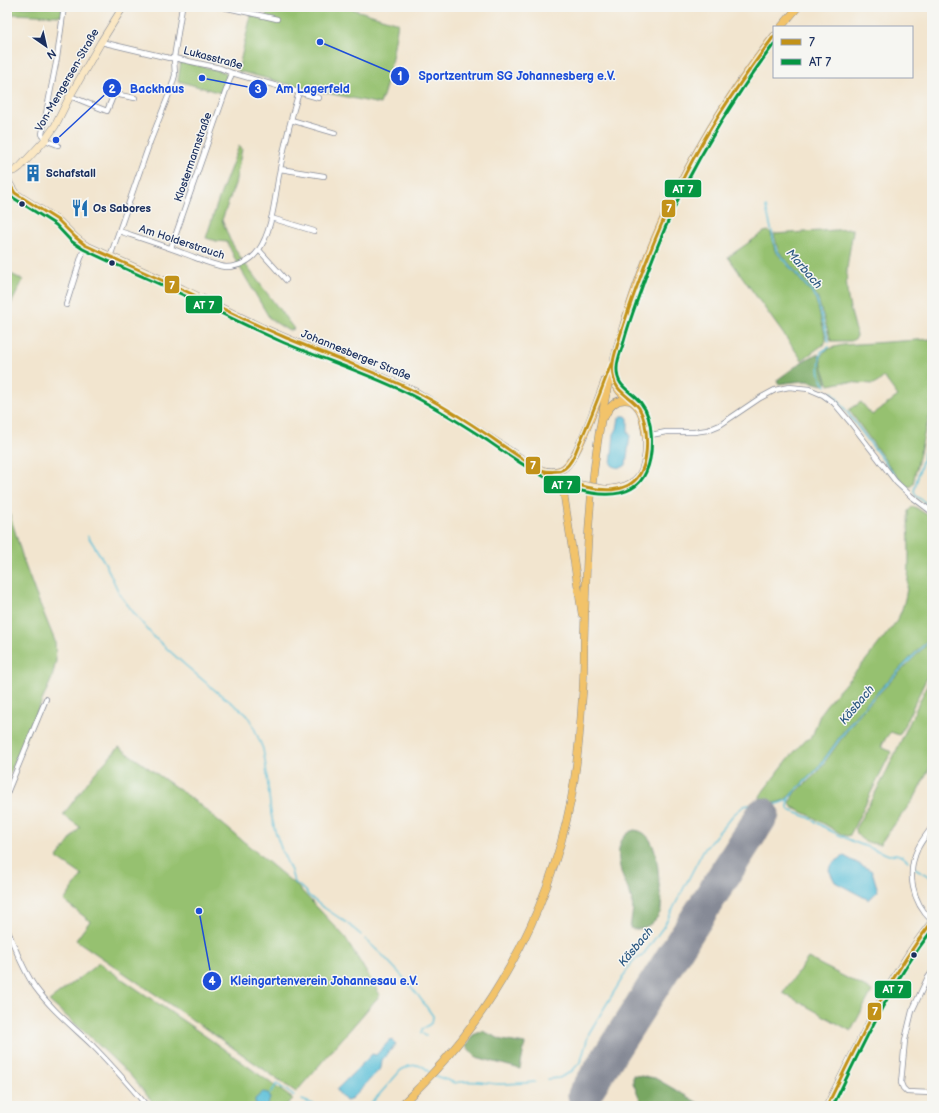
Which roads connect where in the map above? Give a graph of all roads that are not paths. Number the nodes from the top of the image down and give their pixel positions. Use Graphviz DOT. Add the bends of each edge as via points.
graph roads {
  1 [pos="64,7"];
  2 [pos="123,7"];
  3 [pos="182,7"];
  4 [pos="222,7"];
  5 [pos="798,7"];
  6 [pos="277,19"];
  7 [pos="783,26"];
  8 [pos="773,37"];
  9 [pos="101,42"];
  10 [pos="174,58"];
  11 [pos="232,72"];
  12 [pos="299,92"];
  13 [pos="70,96"];
  14 [pos="135,98"];
  15 [pos="319,98"];
  16 [pos="291,120"];
  17 [pos="335,133"];
  18 [pos="45,140"];
  19 [pos="58,145"];
  20 [pos="280,169"];
  21 [pos="7,175"];
  22 [pos="324,176"];
  23 [pos="271,218"];
  24 [pos="119,231"];
  25 [pos="314,231"];
  26 [pos="85,245"];
  27 [pos="171,248"];
  28 [pos="259,250"];
  29 [pos="110,257"];
  30 [pos="286,280"];
  31 [pos="66,305"];
  32 [pos="616,351"];
  33 [pos="612,370"];
  34 [pos="634,403"];
  35 [pos="600,428"];
  36 [pos="646,436"];
  37 [pos="540,470"];
  38 [pos="550,474"];
  39 [pos="932,512"];
  40 [pos="584,641"];
  41 [pos="46,699"];
  42 [pos="7,793"];
  43 [pos="932,827"];
  44 [pos="931,923"];
  45 [pos="7,929"];
  46 [pos="932,972"];
  47 [pos="932,1093"];
  48 [pos="147,1106"];
  49 [pos="400,1106"];
  50 [pos="827,1106"];
  1 -- 18 [label="street" via="42,134"];
  2 -- 9 [label="street, Von-Mengersen-Straße"];
  3 -- 10 [label="street"];
  4 -- 6 [label="street"];
  5 -- 7 [label="main road"];
  8 -- 32 [label="main road" via="717,117 677,190 641,272"];
  9 -- 10 [label="street, Lukasstraße"];
  9 -- 13 [label="street, Von-Mengersen-Straße"];
  10 -- 11 [label="street, Lukasstraße"];
  10 -- 24 [label="street" via="175,75 171,89"];
  11 -- 12 [label="street, Lukasstraße"];
  11 -- 27 [label="street, Klostermannstraße"];
  12 -- 15 [label="street, Lukasstraße"];
  12 -- 16 [label="street, Am Holderstrauch"];
  13 -- 14 [label="street" via="107,111 114,94"];
  13 -- 18 [label="street, Von-Mengersen-Straße"];
  16 -- 17 [label="street"];
  16 -- 20 [label="street, Am Holderstrauch"];
  18 -- 19 [label="street"];
  18 -- 21 [label="street, Von-Mengersen-Straße" via="20,167"];
  20 -- 22 [label="street"];
  20 -- 23 [label="street, Am Holderstrauch"];
  21 -- 26 [label="street, Johannesberger Straße" via="15,193 59,221"];
  23 -- 25 [label="street"];
  23 -- 28 [label="street, Am Holderstrauch"];
  24 -- 27 [label="street, Am Holderstrauch"];
  24 -- 29 [label="street"];
  26 -- 29 [label="street, Johannesberger Straße"];
  26 -- 31 [label="street"];
  27 -- 28 [label="street, Am Holderstrauch" via="225,267 241,264"];
  28 -- 30 [label="street"];
  29 -- 37 [label="street, Johannesberger Straße" via="263,328 416,392 477,428"];
  32 -- 33 [label="main road"];
  32 -- 37 [label="main road" via="586,430 570,462 559,470"];
  33 -- 34 [label="main road" via="618,388"];
  33 -- 35 [label="main road"];
  34 -- 35 [label="main road" via="624,400 613,404 607,410"];
  34 -- 36 [label="main road" via="642,417"];
  35 -- 40 [label="main road" via="591,500"];
  36 -- 38 [label="street, Johannesberger Straße, bridge" via="646,458 642,470 629,485 604,489 576,484"];
  36 -- 39 [label="street" via="666,432 708,430 775,390 789,387 809,389 834,403 896,482"];
  37 -- 38 [label="street, Johannesberger Straße"];
  38 -- 40 [label="main road" via="564,495 583,618"];
  40 -- 49 [label="main road" via="583,698 575,772 567,816 541,902 523,943 468,1031 440,1065"];
  41 -- 42 [label="street"];
  43 -- 44 [label="street" via="917,850 912,878 916,898"];
  44 -- 50 [label="street" via="906,959"];
  45 -- 48 [label="street" via="33,985 54,1010 118,1072"];
  46 -- 47 [label="street" via="912,1011 905,1040 901,1082 907,1092"];
}
